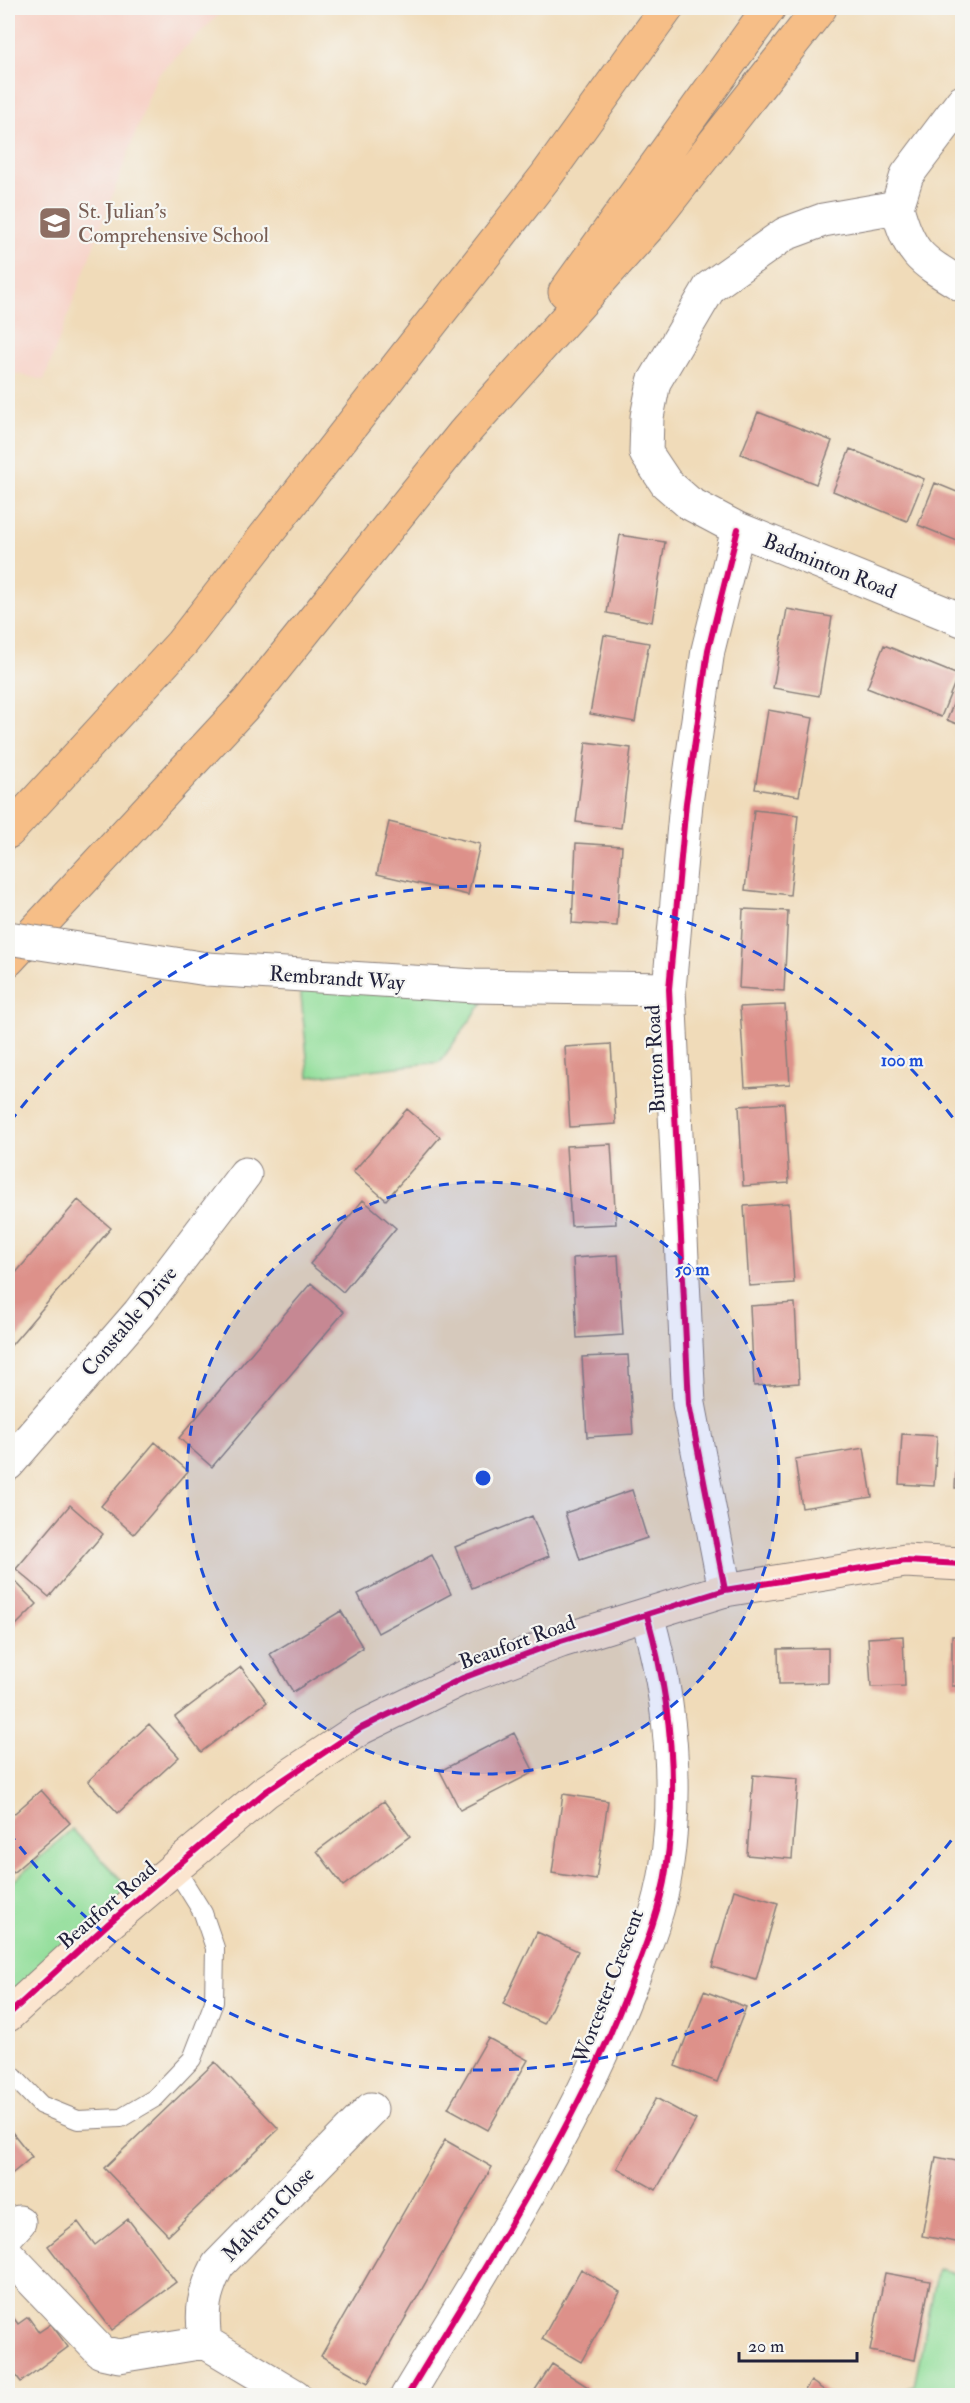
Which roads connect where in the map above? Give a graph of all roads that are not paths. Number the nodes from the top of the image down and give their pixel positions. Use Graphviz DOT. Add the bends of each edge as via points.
graph roads {
  1 [pos="667,8"];
  2 [pos="769,8"];
  3 [pos="820,8"];
  4 [pos="963,102"];
  5 [pos="897,207"];
  6 [pos="963,285"];
  7 [pos="463,434"];
  8 [pos="738,529"];
  9 [pos="963,620"];
  10 [pos="8,832"];
  11 [pos="8,938"];
  12 [pos="8,960"];
  13 [pos="669,989"];
  14 [pos="244,1174"];
  15 [pos="8,1464"];
  16 [pos="963,1564"];
  17 [pos="725,1590"];
  18 [pos="647,1615"];
  19 [pos="175,1868"];
  20 [pos="8,2015"];
  21 [pos="8,2071"];
  22 [pos="371,2109"];
  23 [pos="8,2255"];
  24 [pos="205,2342"];
  25 [pos="294,2396"];
  26 [pos="407,2396"];
  1 -- 10 [label="highway" via="546,176 181,644"];
  2 -- 7 [label="highway"];
  3 -- 7 [label="highway" via="649,226"];
  4 -- 5 [label="street" via="907,175"];
  5 -- 6 [label="street" via="905,234 924,262"];
  5 -- 8 [label="street, Badminton Road" via="823,220 785,234 744,262 710,287 654,382 647,417 646,453 666,483 689,503"];
  7 -- 12 [label="highway" via="247,703"];
  8 -- 9 [label="street, Badminton Road"];
  8 -- 13 [label="street, Burton Road" via="708,650 686,803"];
  11 -- 13 [label="street, Rembrandt Way, bridge" via="207,969 475,986"];
  13 -- 17 [label="street, Burton Road" via="689,1404"];
  14 -- 15 [label="street, Constable Drive" via="139,1313"];
  16 -- 17 [label="street, Beaufort Road" via="905,1561"];
  17 -- 18 [label="street, Beaufort Road"];
  18 -- 19 [label="street, Beaufort Road" via="561,1641 463,1678 362,1728 264,1792"];
  18 -- 26 [label="street, Worcester Crescent" via="660,1660 674,1796 666,1872 645,1947 606,2048 535,2182"];
  19 -- 20 [label="street, Beaufort Road"];
  19 -- 21 [label="lane" via="203,1913 215,1947 214,2002 192,2059 155,2098 121,2118 78,2120 41,2105"];
  22 -- 24 [label="street, Malvern Close" via="218,2265 206,2289 202,2316"];
  23 -- 24 [label="street" via="100,2352 119,2356"];
  24 -- 25 [label="street"];
}
